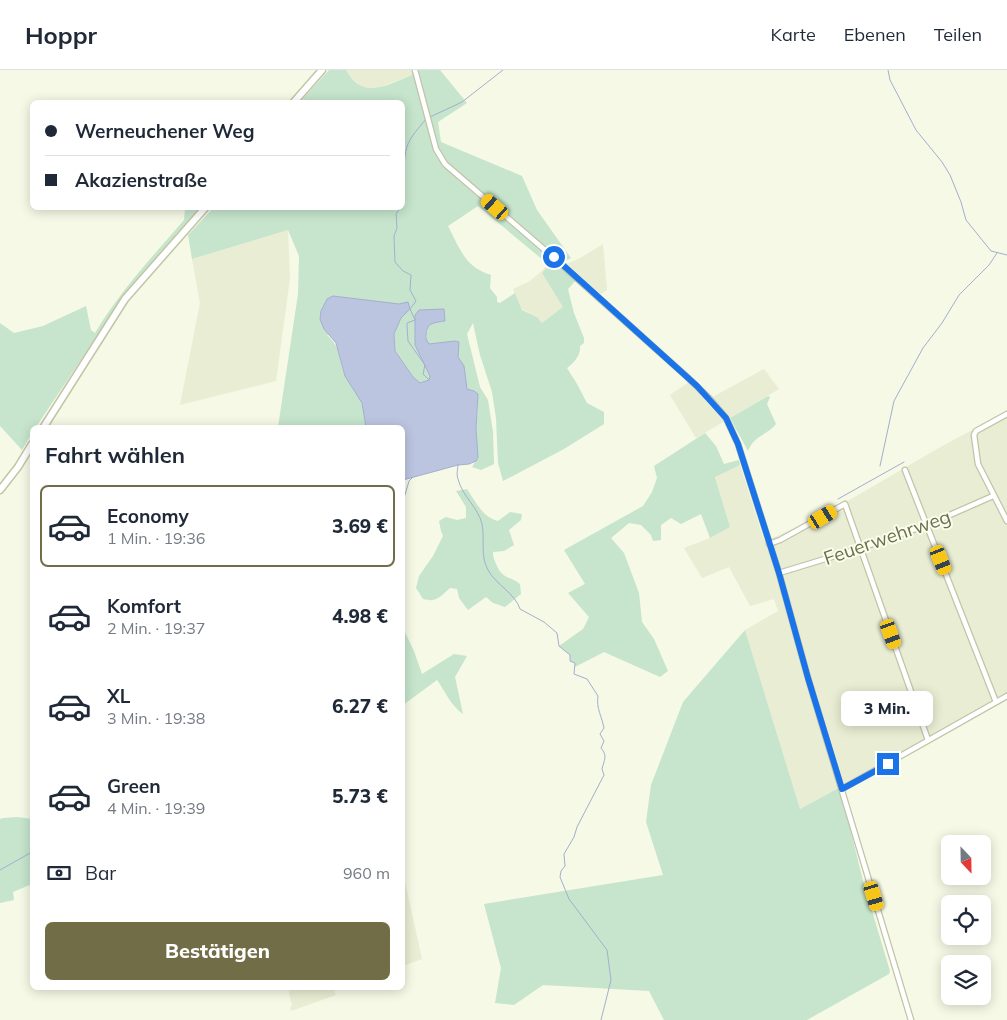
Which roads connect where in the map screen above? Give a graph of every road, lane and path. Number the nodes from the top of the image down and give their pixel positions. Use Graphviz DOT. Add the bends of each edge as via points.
graph roads {
  1 [pos="322,70"];
  2 [pos="415,70"];
  3 [pos="296,100"];
  4 [pos="203,210"];
  5 [pos="1007,414"];
  6 [pos="45,425"];
  7 [pos="30,447"];
  8 [pos="905,470"];
  9 [pos="0,490"];
  10 [pos="993,496"];
  11 [pos="1007,521"];
  12 [pos="927,525"];
  13 [pos="769,544"];
  14 [pos="861,548"];
  15 [pos="779,573"];
  16 [pos="1007,696"];
  17 [pos="996,702"];
  18 [pos="928,740"];
  19 [pos="842,789"];
  20 [pos="911,1020"];
  1 -- 3 [label="street"];
  2 -- 13 [label="street" via="436,149 445,164 554,257 709,398 722,414 738,444"];
  4 -- 6 [label="street" via="124,299"];
  5 -- 10 [label="street" via="974,435 978,464"];
  7 -- 9 [label="street"];
  8 -- 12 [label="street"];
  10 -- 11 [label="street"];
  10 -- 12 [label="street, Feuerwehrweg"];
  12 -- 14 [label="street, Feuerwehrweg"];
  12 -- 17 [label="street"];
  13 -- 14 [label="street" via="845,504"];
  13 -- 15 [label="street"];
  14 -- 15 [label="street, Feuerwehrweg"];
  14 -- 18 [label="street"];
  15 -- 19 [label="street"];
  16 -- 17 [label="street"];
  17 -- 18 [label="street"];
  18 -- 19 [label="street"];
  19 -- 20 [label="street"];
}
